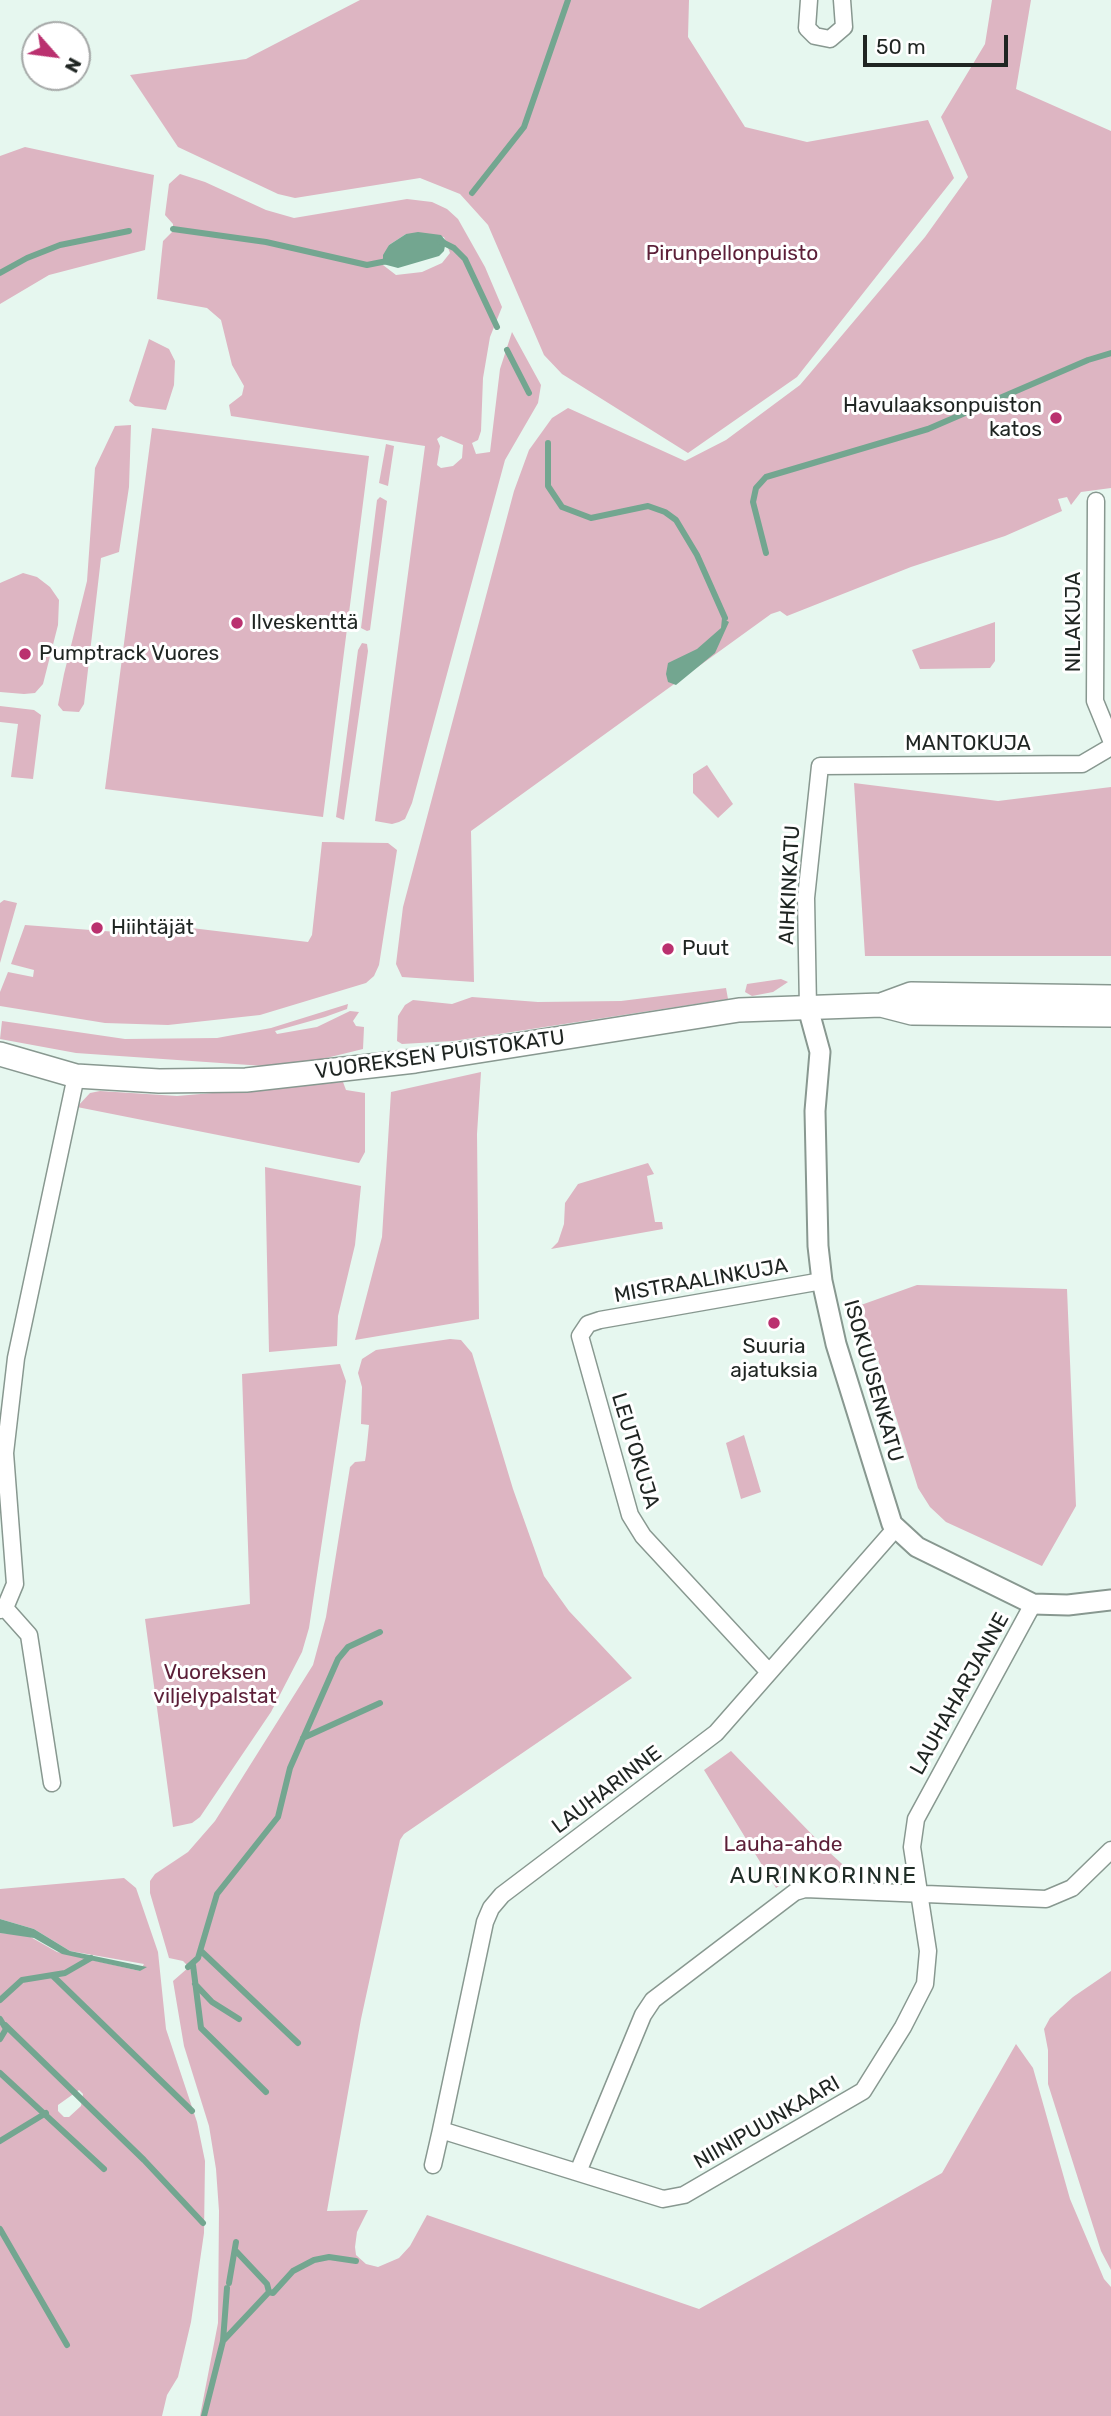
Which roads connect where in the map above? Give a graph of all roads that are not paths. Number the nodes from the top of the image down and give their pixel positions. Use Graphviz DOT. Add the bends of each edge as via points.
graph roads {
  1 [pos="809,0"];
  2 [pos="842,0"];
  3 [pos="1096,502"];
  4 [pos="1111,740"];
  5 [pos="1111,747"];
  6 [pos="820,765"];
  7 [pos="1111,997"];
  8 [pos="881,1005"];
  9 [pos="808,1008"];
  10 [pos="1111,1015"];
  11 [pos="0,1054"];
  12 [pos="76,1076"];
  13 [pos="822,1281"];
  14 [pos="588,1324"];
  15 [pos="895,1529"];
  16 [pos="1111,1600"];
  17 [pos="1033,1604"];
  18 [pos="2,1609"];
  19 [pos="768,1671"];
  20 [pos="52,1783"];
  21 [pos="1111,1850"];
  22 [pos="918,1894"];
  23 [pos="924,1987"];
  24 [pos="441,2130"];
  25 [pos="433,2165"];
  26 [pos="578,2172"];
  1 -- 2 [label="street" via="807,28 815,36 830,39 844,27"];
  3 -- 4 [label="street, NILAKUJA" via="1095,701"];
  5 -- 6 [label="street, MANTOKUJA" via="1082,764"];
  6 -- 9 [label="street, AIHKINKATU" via="806,898"];
  7 -- 8 [label="main road, VUOREKSEN PUISTOKATU" via="911,994"];
  8 -- 9 [label="main road, VUOREKSEN PUISTOKATU"];
  8 -- 10 [label="main road, VUOREKSEN PUISTOKATU" via="912,1013"];
  9 -- 12 [label="main road, VUOREKSEN PUISTOKATU" via="739,1010 415,1060 246,1080"];
  9 -- 13 [label="street, ISOKUUSENKATU" via="820,1052 815,1111"];
  11 -- 12 [label="main road, VUOREKSEN PUISTOKATU"];
  12 -- 18 [label="street" via="7,1417 6,1493 15,1584"];
  13 -- 14 [label="street, MISTRAALINKUJA"];
  13 -- 15 [label="street, ISOKUUSENKATU" via="836,1344"];
  14 -- 19 [label="street, LEUTOKUJA" via="580,1336 581,1346 630,1515 643,1536"];
  15 -- 17 [label="street" via="917,1547"];
  15 -- 19 [label="street, LAUHARINNE"];
  16 -- 17 [label="street"];
  17 -- 22 [label="street, LAUHAHARJANNE" via="923,1804 912,1837"];
  18 -- 20 [label="street" via="29,1635"];
  19 -- 24 [label="street, LAUHARINNE" via="709,1739 502,1895 491,1908"];
  21 -- 22 [label="street" via="1072,1888 1052,1898"];
  22 -- 23 [label="street, LAUHAHARJANNE" via="928,1956"];
  22 -- 26 [label="street" via="805,1889 791,1894 653,2000 637,2027"];
  23 -- 26 [label="street, NIINIPUUNKAARI" via="863,2091 693,2190 678,2197 657,2198"];
  24 -- 25 [label="street, LAUHARINNE"];
  24 -- 26 [label="street"];
}
